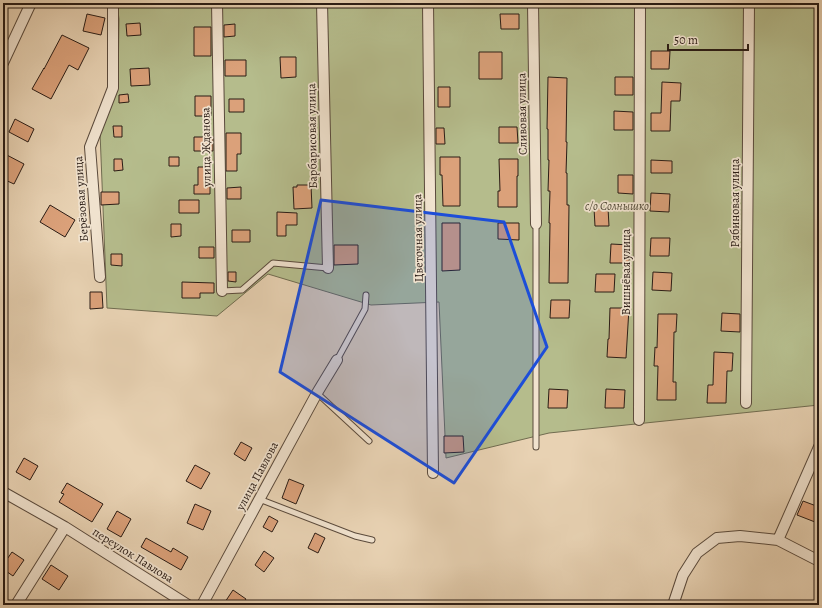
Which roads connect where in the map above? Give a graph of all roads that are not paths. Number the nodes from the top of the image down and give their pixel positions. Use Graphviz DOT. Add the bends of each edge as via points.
graph roads {
  1 [pos="31,3"];
  2 [pos="113,3"];
  3 [pos="217,3"];
  4 [pos="322,3"];
  5 [pos="428,3"];
  6 [pos="534,3"];
  7 [pos="640,3"];
  8 [pos="749,3"];
  9 [pos="3,63"];
  10 [pos="536,224"];
  11 [pos="328,268"];
  12 [pos="100,277"];
  13 [pos="222,291"];
  14 [pos="366,295"];
  15 [pos="336,360"];
  16 [pos="317,393"];
  17 [pos="746,403"];
  18 [pos="639,420"];
  19 [pos="369,441"];
  20 [pos="536,447"];
  21 [pos="819,447"];
  22 [pos="433,473"];
  23 [pos="3,492"];
  24 [pos="259,499"];
  25 [pos="65,528"];
  26 [pos="372,540"];
  27 [pos="778,540"];
  28 [pos="819,561"];
  29 [pos="16,605"];
  30 [pos="188,605"];
  31 [pos="202,605"];
  32 [pos="673,605"];
  1 -- 9 [label="street"];
  2 -- 12 [label="street, Берёзовая улица" via="113,88 90,147"];
  3 -- 13 [label="street, улица Жданова"];
  4 -- 11 [label="street, Барбарисовая улица"];
  5 -- 22 [label="street, Цветочная улица"];
  6 -- 10 [label="street, Сливовая улица"];
  7 -- 18 [label="street, Вишнёвая улица"];
  8 -- 17 [label="street, Рябиновая улица"];
  10 -- 20 [label="lane"];
  11 -- 13 [label="lane" via="273,263 242,290"];
  14 -- 15 [label="lane" via="365,309"];
  15 -- 16 [label="street, улица Павлова"];
  16 -- 19 [label="lane"];
  16 -- 24 [label="street, улица Павлова"];
  21 -- 27 [label="street"];
  23 -- 25 [label="street, переулок Павлова"];
  24 -- 26 [label="lane" via="355,536"];
  24 -- 31 [label="street, улица Павлова"];
  25 -- 29 [label="street"];
  25 -- 30 [label="street, переулок Павлова"];
  27 -- 28 [label="street"];
  27 -- 32 [label="street" via="740,536 717,538 697,553 683,575"];
}
